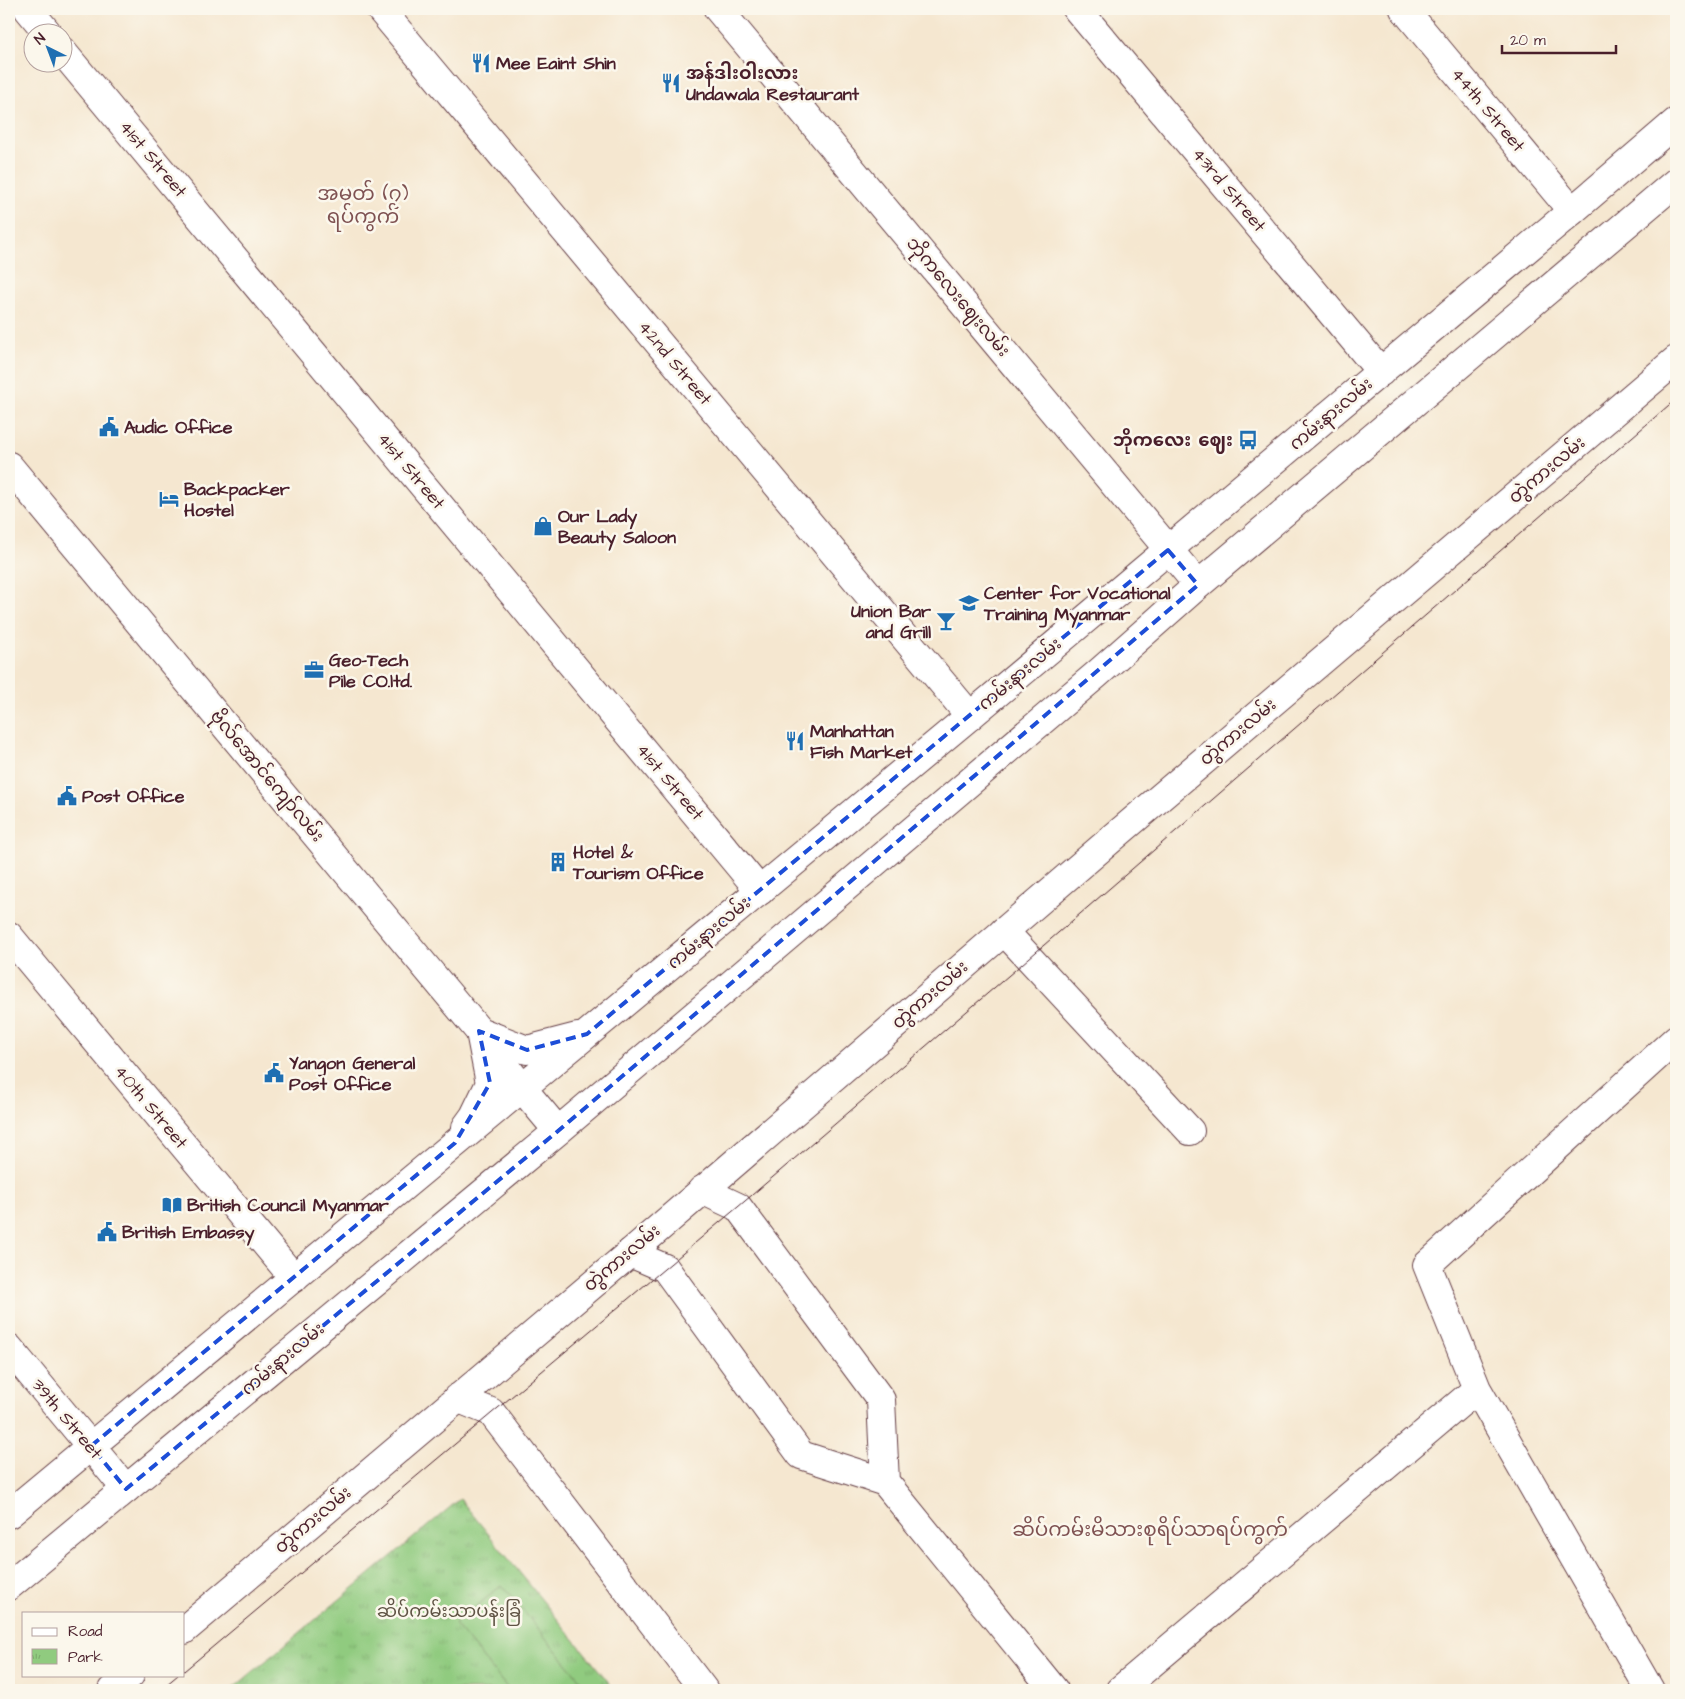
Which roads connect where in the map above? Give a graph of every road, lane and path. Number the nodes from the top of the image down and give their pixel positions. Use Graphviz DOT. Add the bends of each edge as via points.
graph roads {
  1 [pos="28,9"];
  2 [pos="380,9"];
  3 [pos="718,9"];
  4 [pos="1077,9"];
  5 [pos="1404,9"];
  6 [pos="39,22"];
  7 [pos="72,63"];
  8 [pos="1676,107"];
  9 [pos="1676,122"];
  10 [pos="1617,173"];
  11 [pos="1676,182"];
  12 [pos="1572,212"];
  13 [pos="1676,360"];
  14 [pos="1381,372"];
  15 [pos="9,466"];
  16 [pos="1168,550"];
  17 [pos="1198,585"];
  18 [pos="970,716"];
  19 [pos="760,891"];
  20 [pos="1004,931"];
  21 [pos="9,936"];
  22 [pos="479,1030"];
  23 [pos="587,1034"];
  24 [pos="1676,1039"];
  25 [pos="522,1088"];
  26 [pos="558,1131"];
  27 [pos="1190,1131"];
  28 [pos="456,1143"];
  29 [pos="702,1190"];
  30 [pos="630,1252"];
  31 [pos="294,1278"];
  32 [pos="9,1348"];
  33 [pos="1477,1389"];
  34 [pos="456,1398"];
  35 [pos="91,1446"];
  36 [pos="884,1482"];
  37 [pos="126,1489"];
  38 [pos="9,1514"];
  39 [pos="9,1586"];
  40 [pos="185,1629"];
  41 [pos="129,1676"];
  42 [pos="112,1690"];
  43 [pos="704,1690"];
  44 [pos="1054,1690"];
  45 [pos="1120,1690"];
  46 [pos="1650,1690"];
  1 -- 6 [label="main road"];
  2 -- 18 [label="main road, 42nd Street"];
  3 -- 16 [label="main road, ဘိုကလေးဈေးလမ်း"];
  4 -- 14 [label="main road, 43rd Street"];
  5 -- 12 [label="main road, 44th Street"];
  7 -- 19 [label="main road, 41st Street"];
  8 -- 10 [label="main road"];
  9 -- 10 [label="main road, ကမ်းနားလမ်း"];
  10 -- 12 [label="main road, ကမ်းနားလမ်း"];
  11 -- 17 [label="main road, ကမ်းနားလမ်း"];
  12 -- 14 [label="main road, ကမ်းနားလမ်း"];
  13 -- 20 [label="main road, တွဲကားလမ်း"];
  14 -- 16 [label="main road, ကမ်းနားလမ်း"];
  15 -- 22 [label="main road, ဗိုလ်အောင်ကျော်လမ်း"];
  16 -- 17 [label="main road, ဘိုကလေးဈေးလမ်း"];
  16 -- 18 [label="main road, ကမ်းနားလမ်း"];
  17 -- 26 [label="main road, ကမ်းနားလမ်း"];
  18 -- 19 [label="main road, ကမ်းနားလမ်း"];
  19 -- 23 [label="main road, ကမ်းနားလမ်း"];
  20 -- 27 [label="main road"];
  20 -- 29 [label="main road, တွဲကားလမ်း"];
  21 -- 31 [label="main road, 40th Street"];
  22 -- 23 [label="main road" via="527,1050"];
  22 -- 25 [label="main road, ဗိုလ်အောင်ကျော်လမ်း"];
  22 -- 28 [label="main road" via="490,1083"];
  23 -- 25 [label="main road, ကမ်းနားလမ်း"];
  24 -- 33 [label="main road" via="1428,1265"];
  25 -- 26 [label="main road"];
  25 -- 28 [label="main road, ကမ်းနားလမ်း"];
  26 -- 37 [label="main road, ကမ်းနားလမ်း"];
  28 -- 31 [label="main road, ကမ်းနားလမ်း"];
  29 -- 30 [label="main road, တွဲကားလမ်း"];
  29 -- 36 [label="main road" via="738,1207 881,1400"];
  30 -- 34 [label="main road, တွဲကားလမ်း"];
  30 -- 36 [label="main road" via="665,1268 801,1455"];
  31 -- 35 [label="main road, ကမ်းနားလမ်း"];
  32 -- 35 [label="main road, 39th Street"];
  33 -- 45 [label="main road"];
  33 -- 46 [label="main road"];
  34 -- 40 [label="main road, တွဲကားလမ်း"];
  34 -- 43 [label="main road" via="491,1412"];
  35 -- 37 [label="main road, 39th Street"];
  35 -- 38 [label="main road, ကမ်းနားလမ်း"];
  36 -- 44 [label="main road"];
  37 -- 39 [label="main road, ကမ်းနားလမ်း"];
  41 -- 42 [label="main road"];
}
